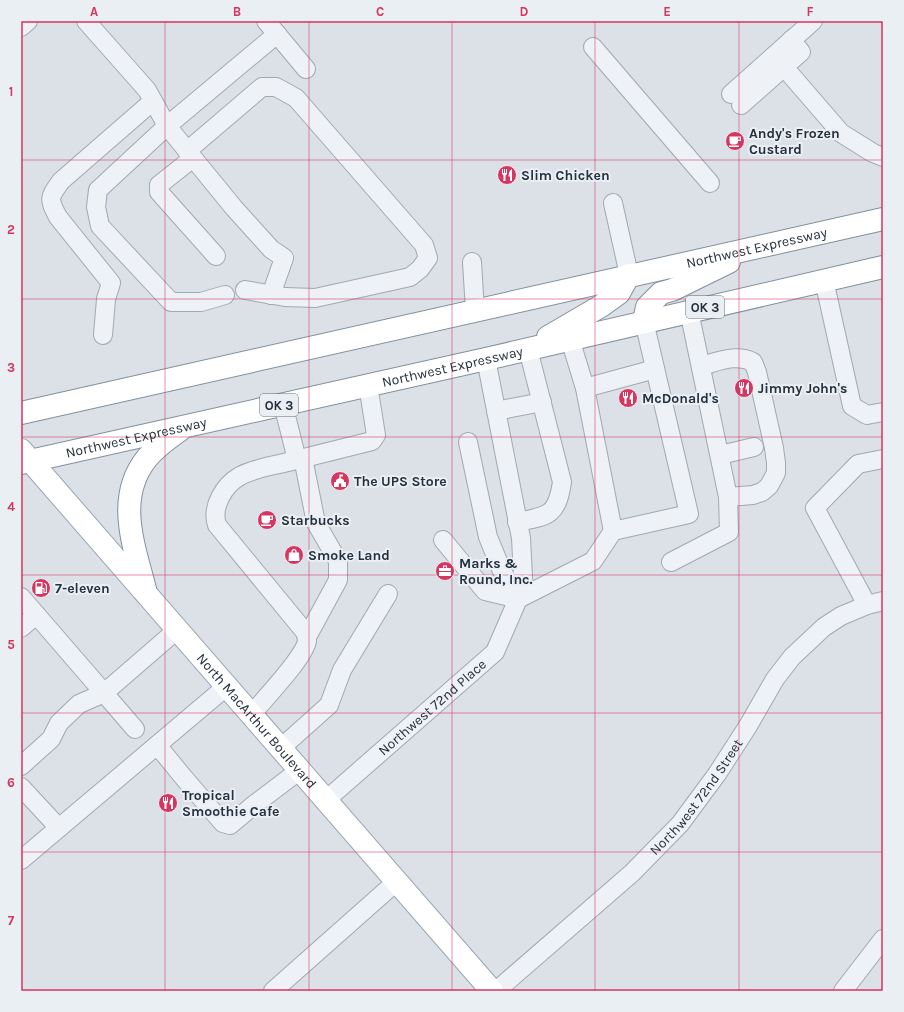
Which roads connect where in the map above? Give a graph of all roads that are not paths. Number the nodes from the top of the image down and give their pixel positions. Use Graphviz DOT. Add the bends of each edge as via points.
graph roads {
  1 [pos="28,21"];
  2 [pos="86,21"];
  3 [pos="266,21"];
  4 [pos="813,21"];
  5 [pos="21,27"];
  6 [pos="277,34"];
  7 [pos="791,40"];
  8 [pos="593,47"];
  9 [pos="241,64"];
  10 [pos="784,67"];
  11 [pos="306,69"];
  12 [pos="262,87"];
  13 [pos="153,101"];
  14 [pos="167,126"];
  15 [pos="190,154"];
  16 [pos="883,157"];
  17 [pos="710,183"];
  18 [pos="614,203"];
  19 [pos="883,219"];
  20 [pos="759,247"];
  21 [pos="216,256"];
  22 [pos="472,262"];
  23 [pos="883,267"];
  24 [pos="630,275"];
  25 [pos="824,280"];
  26 [pos="246,290"];
  27 [pos="225,295"];
  28 [pos="271,295"];
  29 [pos="475,311"];
  30 [pos="689,311"];
  31 [pos="644,321"];
  32 [pos="103,335"];
  33 [pos="570,339"];
  34 [pos="528,349"];
  35 [pos="486,359"];
  36 [pos="702,366"];
  37 [pos="655,369"];
  38 [pos="368,385"];
  39 [pos="585,388"];
  40 [pos="542,402"];
  41 [pos="283,404"];
  42 [pos="496,411"];
  43 [pos="883,412"];
  44 [pos="21,413"];
  45 [pos="186,426"];
  46 [pos="468,442"];
  47 [pos="754,447"];
  48 [pos="720,455"];
  49 [pos="24,458"];
  50 [pos="300,459"];
  51 [pos="883,459"];
  52 [pos="728,497"];
  53 [pos="517,522"];
  54 [pos="612,531"];
  55 [pos="443,540"];
  56 [pos="671,562"];
  57 [pos="146,593"];
  58 [pos="388,594"];
  59 [pos="21,597"];
  60 [pos="518,599"];
  61 [pos="875,603"];
  62 [pos="36,615"];
  63 [pos="21,628"];
  64 [pos="178,629"];
  65 [pos="307,637"];
  66 [pos="227,686"];
  67 [pos="104,693"];
  68 [pos="252,714"];
  69 [pos="135,729"];
  70 [pos="157,745"];
  71 [pos="281,748"];
  72 [pos="21,766"];
  73 [pos="300,770"];
  74 [pos="21,787"];
  75 [pos="326,800"];
  76 [pos="59,828"];
  77 [pos="21,860"];
  78 [pos="396,882"];
  79 [pos="883,939"];
  80 [pos="273,991"];
  81 [pos="492,991"];
  82 [pos="496,991"];
  83 [pos="843,991"];
  1 -- 5 [label="street"];
  2 -- 13 [label="street" via="147,90"];
  3 -- 6 [label="street"];
  4 -- 7 [label="street"];
  6 -- 9 [label="street"];
  6 -- 11 [label="street"];
  7 -- 10 [label="street" via="801,52"];
  7 -- 10 [label="street" via="736,100"];
  8 -- 17 [label="street"];
  9 -- 12 [label="street"];
  9 -- 14 [label="street"];
  10 -- 16 [label="street" via="841,133"];
  12 -- 15 [label="street"];
  12 -- 28 [label="street" via="276,88 296,98 424,245 428,258 410,278 315,298"];
  13 -- 14 [label="street"];
  13 -- 32 [label="street" via="61,181 51,195 52,206 58,217 110,283"];
  14 -- 15 [label="street"];
  14 -- 27 [label="street" via="98,190 96,207 100,226 171,302 201,302"];
  15 -- 21 [label="street" via="159,185 159,192"];
  15 -- 28 [label="street" via="271,249 284,258"];
  18 -- 24 [label="street"];
  19 -- 20 [label="main road, Northwest Expressway"];
  20 -- 24 [label="main road, Northwest Expressway"];
  20 -- 31 [label="main road" via="661,293 647,308"];
  22 -- 29 [label="street"];
  23 -- 25 [label="main road, Northwest Expressway / OK 3"];
  24 -- 29 [label="main road, Northwest Expressway"];
  24 -- 34 [label="main road" via="619,293"];
  25 -- 30 [label="main road, Northwest Expressway / OK 3"];
  25 -- 43 [label="street" via="852,406 867,415"];
  26 -- 28 [label="street"];
  29 -- 44 [label="main road, Northwest Expressway"];
  30 -- 31 [label="main road, Northwest Expressway / OK 3"];
  30 -- 36 [label="street"];
  31 -- 33 [label="main road, Northwest Expressway / OK 3"];
  31 -- 37 [label="street"];
  33 -- 34 [label="main road, Northwest Expressway / OK 3"];
  33 -- 39 [label="street"];
  34 -- 35 [label="main road, Northwest Expressway / OK 3"];
  34 -- 40 [label="street"];
  35 -- 38 [label="main road, Northwest Expressway / OK 3"];
  35 -- 42 [label="street, Northwest 72nd Place"];
  36 -- 48 [label="street"];
  36 -- 52 [label="street" via="741,358 753,362 774,448 776,474 769,486 753,495"];
  37 -- 39 [label="street"];
  37 -- 54 [label="street" via="689,514"];
  38 -- 41 [label="main road, Northwest Expressway / OK 3"];
  38 -- 50 [label="street" via="376,434 372,441"];
  39 -- 54 [label="street"];
  40 -- 42 [label="street"];
  40 -- 53 [label="street" via="562,482 560,497 553,511 542,517"];
  41 -- 45 [label="main road, Northwest Expressway / OK 3"];
  41 -- 50 [label="street"];
  42 -- 53 [label="street, Northwest 72nd Place"];
  45 -- 49 [label="main road, Northwest Expressway / OK 3"];
  45 -- 57 [label="main road" via="148,457 140,468 129,500 132,532"];
  46 -- 60 [label="street" via="488,537 502,571"];
  47 -- 48 [label="street"];
  48 -- 52 [label="street"];
  49 -- 57 [label="main road, North MacArthur Boulevard"];
  50 -- 65 [label="street" via="316,523 338,561 339,574"];
  50 -- 65 [label="street" via="259,468 240,476 221,497 214,518 217,526"];
  51 -- 61 [label="street" via="858,464 815,508"];
  52 -- 56 [label="street" via="729,532"];
  53 -- 60 [label="street, Northwest 72nd Place" via="523,577"];
  54 -- 60 [label="street" via="593,561"];
  55 -- 60 [label="street" via="485,590"];
  57 -- 64 [label="main road, North MacArthur Boulevard"];
  58 -- 71 [label="street" via="342,670 329,705"];
  59 -- 62 [label="street"];
  60 -- 75 [label="street, Northwest 72nd Place" via="496,652"];
  61 -- 82 [label="street, Northwest 72nd Street" via="841,616 824,627 792,657 775,679 717,774 680,824 632,873"];
  62 -- 63 [label="street"];
  62 -- 67 [label="street"];
  64 -- 66 [label="main road, North MacArthur Boulevard"];
  64 -- 67 [label="street"];
  65 -- 68 [label="street" via="300,657"];
  66 -- 68 [label="main road, North MacArthur Boulevard"];
  66 -- 70 [label="street"];
  67 -- 69 [label="street"];
  67 -- 72 [label="street" via="79,704 59,723 51,739"];
  68 -- 71 [label="main road, North MacArthur Boulevard"];
  70 -- 73 [label="street" via="224,823 230,825"];
  70 -- 76 [label="street"];
  71 -- 73 [label="main road, North MacArthur Boulevard"];
  73 -- 75 [label="main road, North MacArthur Boulevard"];
  74 -- 76 [label="street"];
  75 -- 78 [label="main road, North MacArthur Boulevard"];
  76 -- 77 [label="street"];
  78 -- 80 [label="street"];
  78 -- 81 [label="main road, North MacArthur Boulevard"];
  79 -- 83 [label="street"];
}
